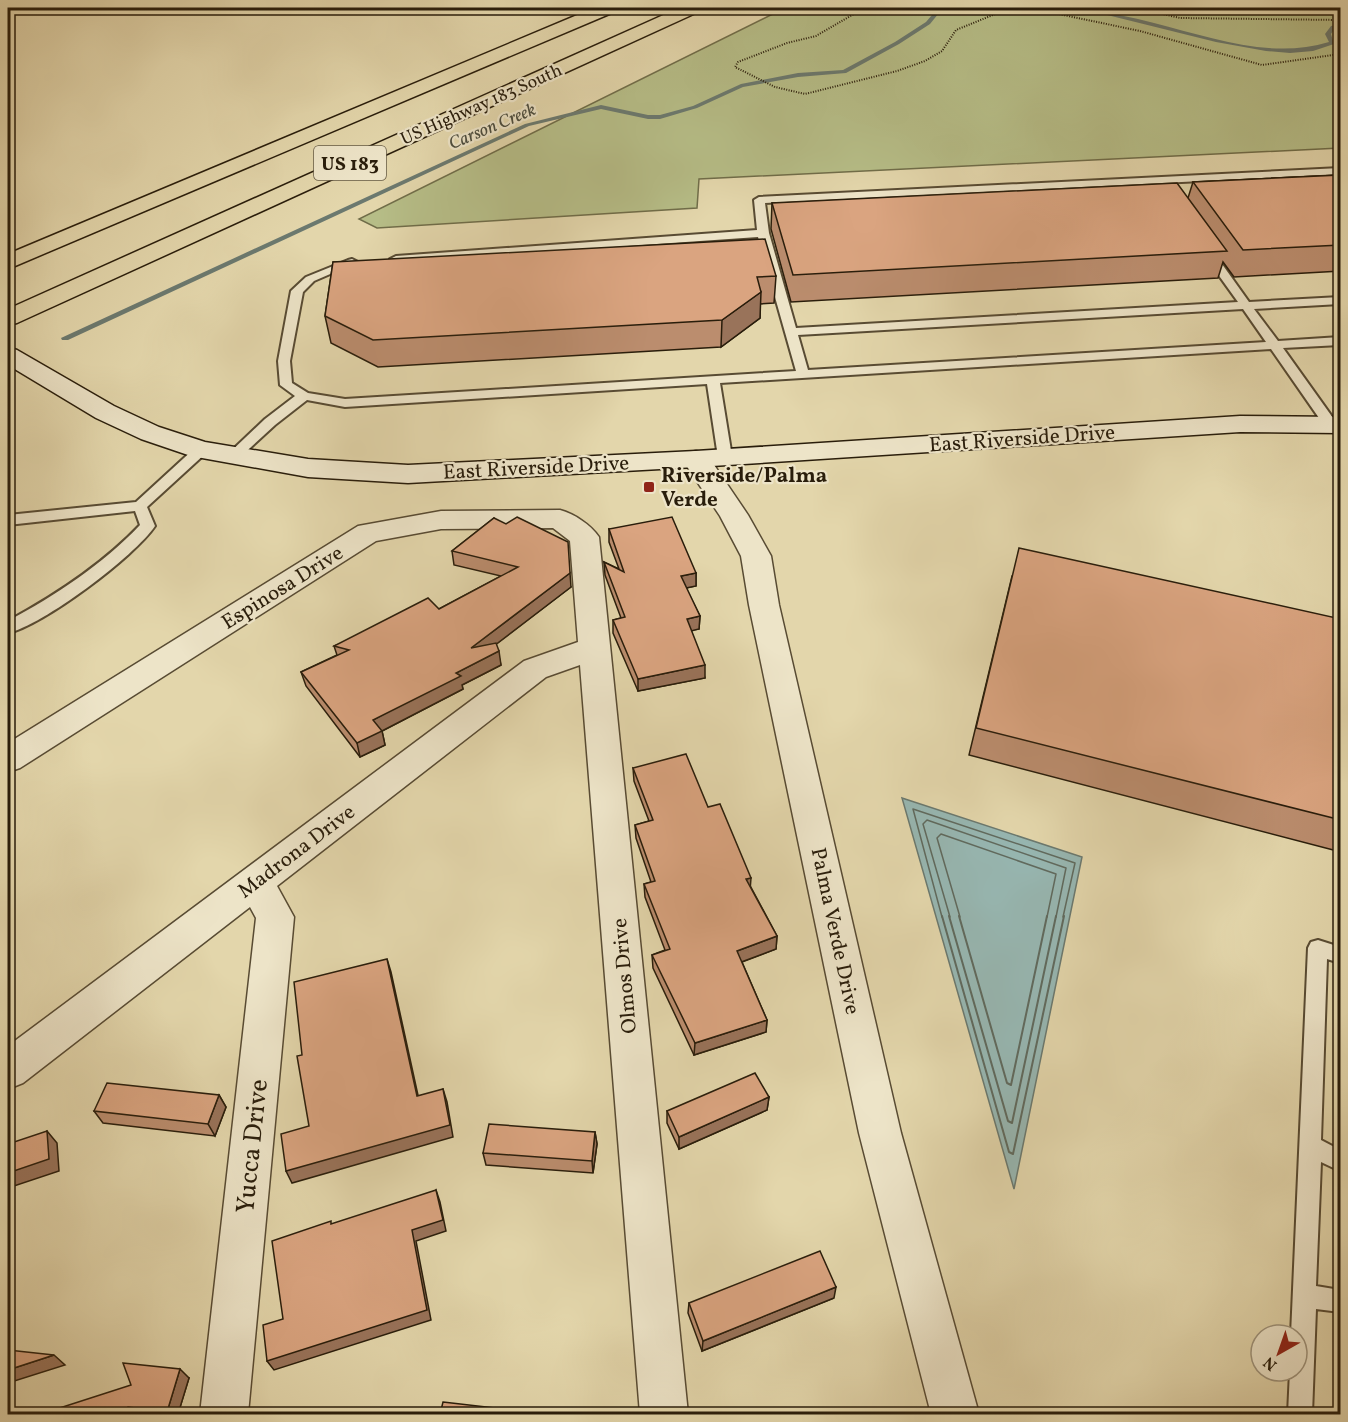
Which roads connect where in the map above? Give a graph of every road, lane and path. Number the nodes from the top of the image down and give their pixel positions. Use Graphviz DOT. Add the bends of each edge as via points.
graph roads {
  1 [pos="608,8"];
  2 [pos="692,8"];
  3 [pos="864,8"];
  4 [pos="1010,8"];
  5 [pos="1030,8"];
  6 [pos="1137,8"];
  7 [pos="1341,20"];
  8 [pos="1341,54"];
  9 [pos="1341,171"];
  10 [pos="1157,180"];
  11 [pos="1168,196"];
  12 [pos="763,233"];
  13 [pos="1200,240"];
  14 [pos="388,259"];
  15 [pos="365,261"];
  16 [pos="8,262"];
  17 [pos="1341,300"];
  18 [pos="1246,306"];
  19 [pos="8,318"];
  20 [pos="790,332"];
  21 [pos="1341,342"];
  22 [pos="1275,346"];
  23 [pos="8,355"];
  24 [pos="803,375"];
  25 [pos="712,381"];
  26 [pos="304,396"];
  27 [pos="1336,425"];
  28 [pos="201,450"];
  29 [pos="233,456"];
  30 [pos="711,458"];
  31 [pos="140,506"];
  32 [pos="8,520"];
  33 [pos="584,537"];
  34 [pos="8,628"];
  35 [pos="594,648"];
  36 [pos="8,759"];
  37 [pos="256,882"];
  38 [pos="1341,955"];
  39 [pos="8,1070"];
  40 [pos="1310,1145"];
  41 [pos="1341,1161"];
  42 [pos="1304,1296"];
  43 [pos="1341,1302"];
  44 [pos="224,1414"];
  45 [pos="664,1414"];
  46 [pos="955,1414"];
  47 [pos="1300,1414"];
  1 -- 16 [label="highway, US Highway 183 South / US 183"];
  2 -- 19 [label="highway, US Highway 183 South / US 183"];
  3 -- 4 [label="path" via="816,36 787,43 738,62 735,67 775,87 805,94 925,61 942,51 956,30"];
  5 -- 8 [label="path" via="1262,65"];
  6 -- 7 [label="path" via="1180,18"];
  9 -- 10 [label="lane"];
  10 -- 11 [label="lane"];
  10 -- 12 [label="lane" via="759,200"];
  12 -- 14 [label="lane"];
  12 -- 20 [label="lane"];
  13 -- 18 [label="lane"];
  15 -- 26 [label="lane" via="334,267 297,291 284,361 286,385"];
  17 -- 18 [label="lane"];
  18 -- 20 [label="lane"];
  18 -- 22 [label="lane"];
  20 -- 24 [label="lane"];
  21 -- 22 [label="lane"];
  22 -- 24 [label="lane"];
  22 -- 27 [label="lane"];
  23 -- 28 [label="street, East Riverside Drive" via="105,412"];
  24 -- 25 [label="lane"];
  25 -- 26 [label="lane" via="345,403"];
  25 -- 30 [label="lane"];
  26 -- 29 [label="lane"];
  27 -- 30 [label="street, East Riverside Drive" via="1240,424"];
  28 -- 29 [label="street, East Riverside Drive"];
  28 -- 31 [label="lane"];
  29 -- 30 [label="street, East Riverside Drive" via="308,468 408,474"];
  30 -- 46 [label="street, Palma Verde Drive" via="756,556 880,1133"];
  31 -- 32 [label="lane"];
  31 -- 34 [label="lane" via="148,526 130,546 62,598"];
  33 -- 35 [label="street, Olmos Drive"];
  33 -- 36 [label="street, Espinosa Drive" via="560,519 441,520 368,533"];
  35 -- 37 [label="street, Madrona Drive" via="535,669"];
  35 -- 45 [label="street, Olmos Drive"];
  37 -- 39 [label="street, Madrona Drive"];
  37 -- 44 [label="street, Yucca Drive" via="275,917"];
  38 -- 40 [label="lane" via="1318,948"];
  40 -- 41 [label="lane"];
  40 -- 42 [label="lane"];
  42 -- 43 [label="lane"];
  42 -- 47 [label="lane"];
}
